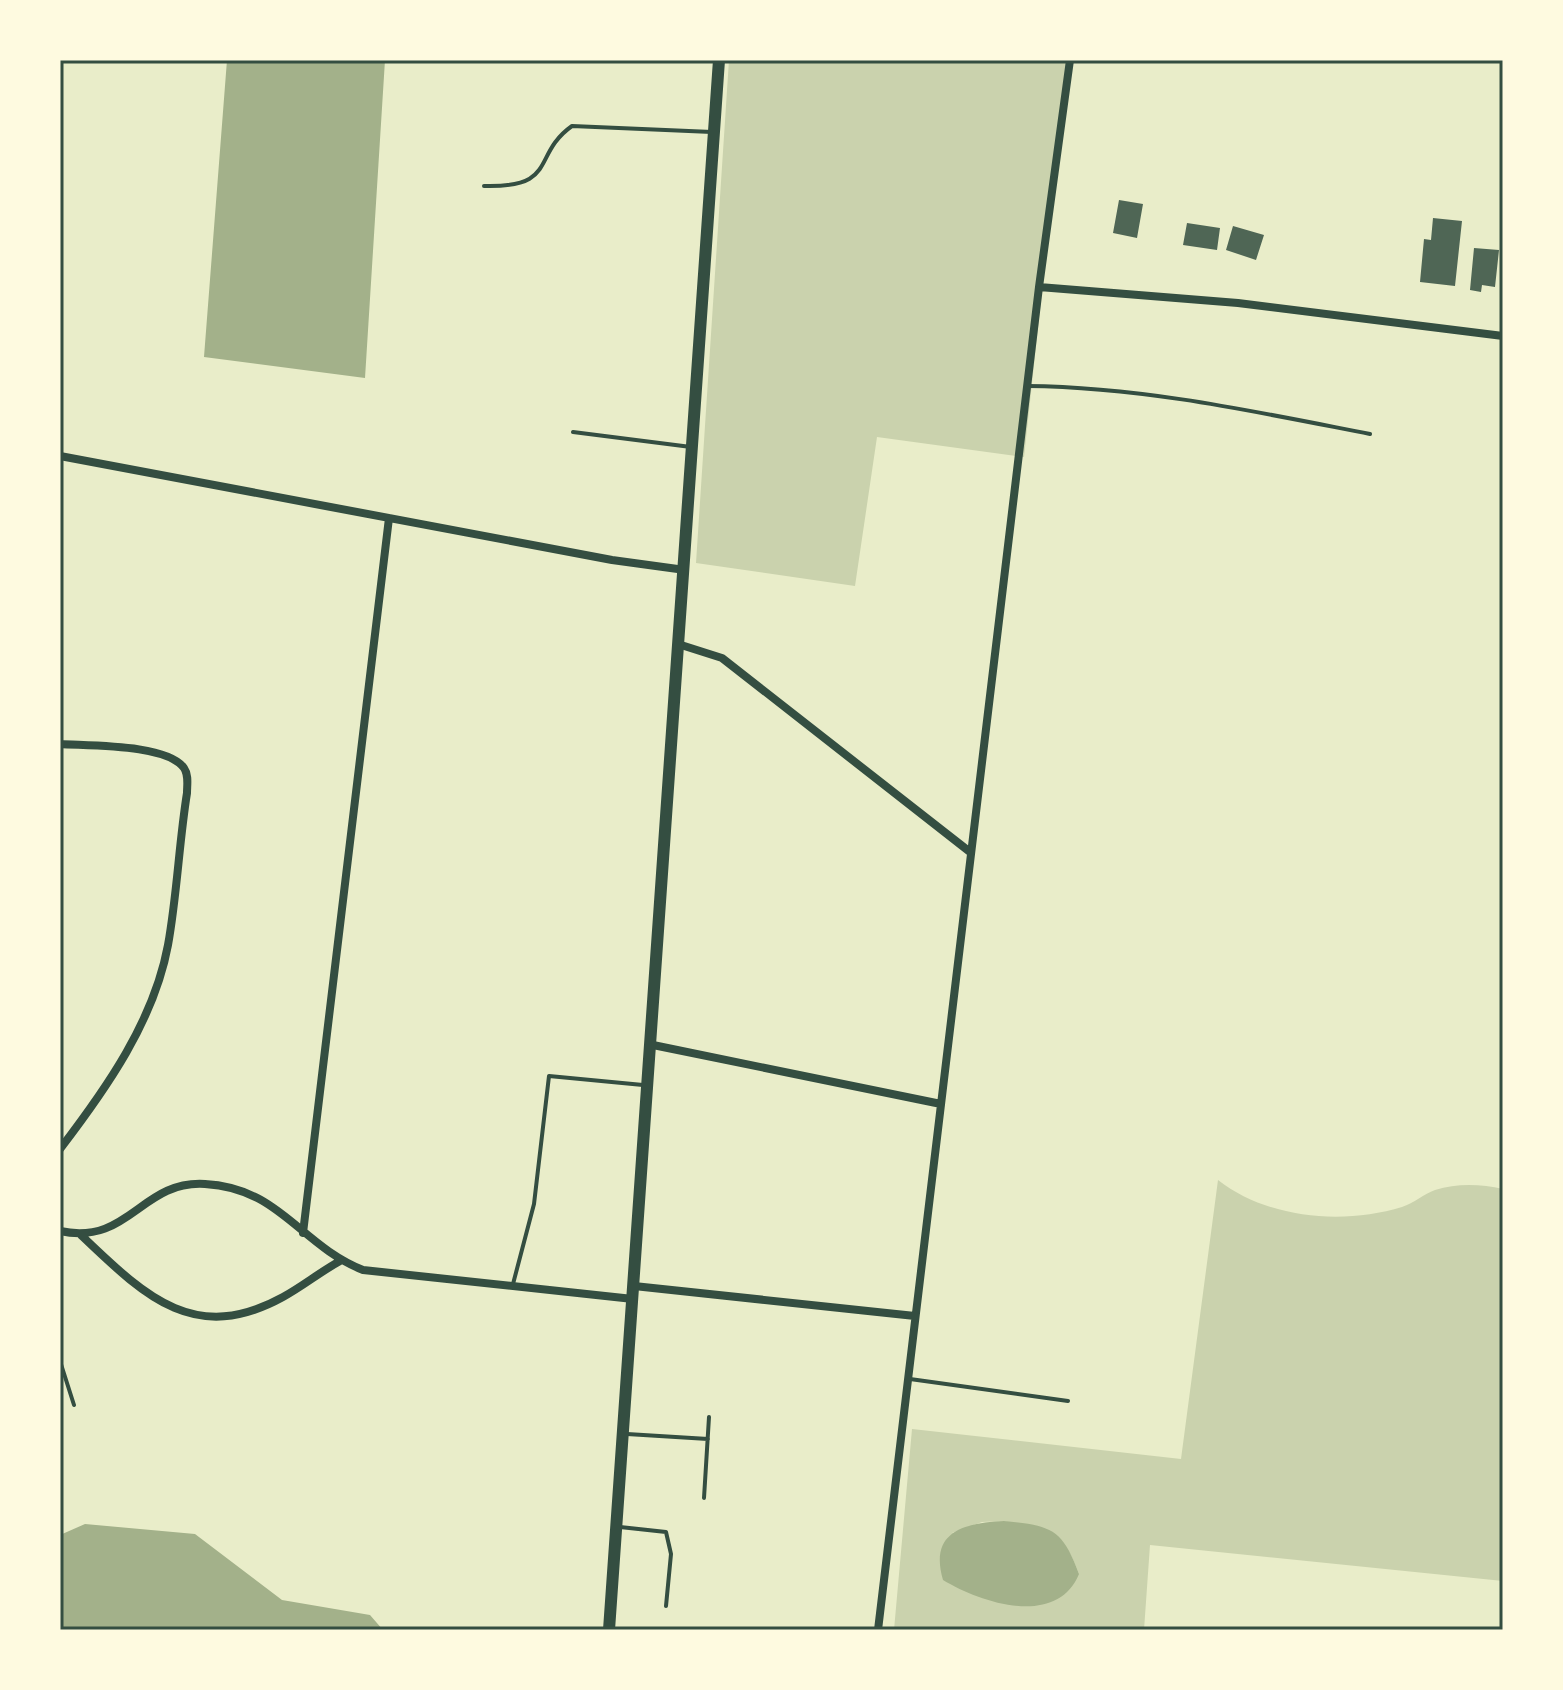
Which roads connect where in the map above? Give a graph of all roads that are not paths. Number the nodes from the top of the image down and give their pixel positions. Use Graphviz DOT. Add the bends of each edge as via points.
graph roads {
  1 [pos="719,60"];
  2 [pos="1070,60"];
  3 [pos="714,132"];
  4 [pos="484,186"];
  5 [pos="1039,287"];
  6 [pos="1503,336"];
  7 [pos="1027,386"];
  8 [pos="573,432"];
  9 [pos="1370,434"];
  10 [pos="694,447"];
  11 [pos="60,456"];
  12 [pos="389,518"];
  13 [pos="685,570"];
  14 [pos="678,644"];
  15 [pos="60,744"];
  16 [pos="970,852"];
  17 [pos="653,1045"];
  18 [pos="649,1086"];
  19 [pos="941,1104"];
  20 [pos="60,1149"];
  21 [pos="60,1231"];
  22 [pos="303,1233"];
  23 [pos="81,1235"];
  24 [pos="340,1261"];
  25 [pos="513,1287"];
  26 [pos="634,1292"];
  27 [pos="915,1316"];
  28 [pos="60,1361"];
  29 [pos="908,1378"];
  30 [pos="1068,1401"];
  31 [pos="74,1405"];
  32 [pos="709,1417"];
  33 [pos="624,1434"];
  34 [pos="708,1439"];
  35 [pos="704,1498"];
  36 [pos="618,1527"];
  37 [pos="666,1606"];
  38 [pos="609,1630"];
  39 [pos="878,1630"];
  1 -- 3 [label="main road"];
  2 -- 5 [label="street"];
  3 -- 4 [label="lane" via="572,126 526,182"];
  3 -- 10 [label="main road"];
  5 -- 6 [label="street" via="1238,303"];
  5 -- 7 [label="street"];
  7 -- 9 [label="lane" via="1215,403"];
  7 -- 16 [label="street"];
  8 -- 10 [label="lane"];
  10 -- 13 [label="main road"];
  11 -- 12 [label="street"];
  12 -- 13 [label="street"];
  12 -- 22 [label="street"];
  13 -- 14 [label="main road"];
  14 -- 16 [label="street" via="722,658"];
  14 -- 17 [label="main road"];
  15 -- 20 [label="street" via="163,754 187,773 168,945 158,984 127,1052"];
  16 -- 19 [label="street"];
  17 -- 18 [label="main road"];
  17 -- 19 [label="street"];
  18 -- 25 [label="lane" via="549,1076 534,1204"];
  18 -- 26 [label="main road"];
  19 -- 27 [label="street"];
  21 -- 23 [label="street"];
  22 -- 23 [label="street" via="278,1207 262,1199 204,1184 164,1192 116,1226"];
  22 -- 24 [label="street"];
  23 -- 24 [label="street" via="117,1269 190,1316 229,1317 269,1303"];
  24 -- 25 [label="street" via="363,1270"];
  25 -- 26 [label="street"];
  26 -- 27 [label="street"];
  26 -- 33 [label="main road"];
  27 -- 29 [label="street"];
  28 -- 31 [label="lane"];
  29 -- 30 [label="lane"];
  29 -- 39 [label="street"];
  32 -- 34 [label="lane"];
  33 -- 34 [label="lane"];
  33 -- 36 [label="main road"];
  34 -- 35 [label="lane"];
  36 -- 37 [label="lane" via="666,1532 671,1554"];
  36 -- 38 [label="main road"];
}
